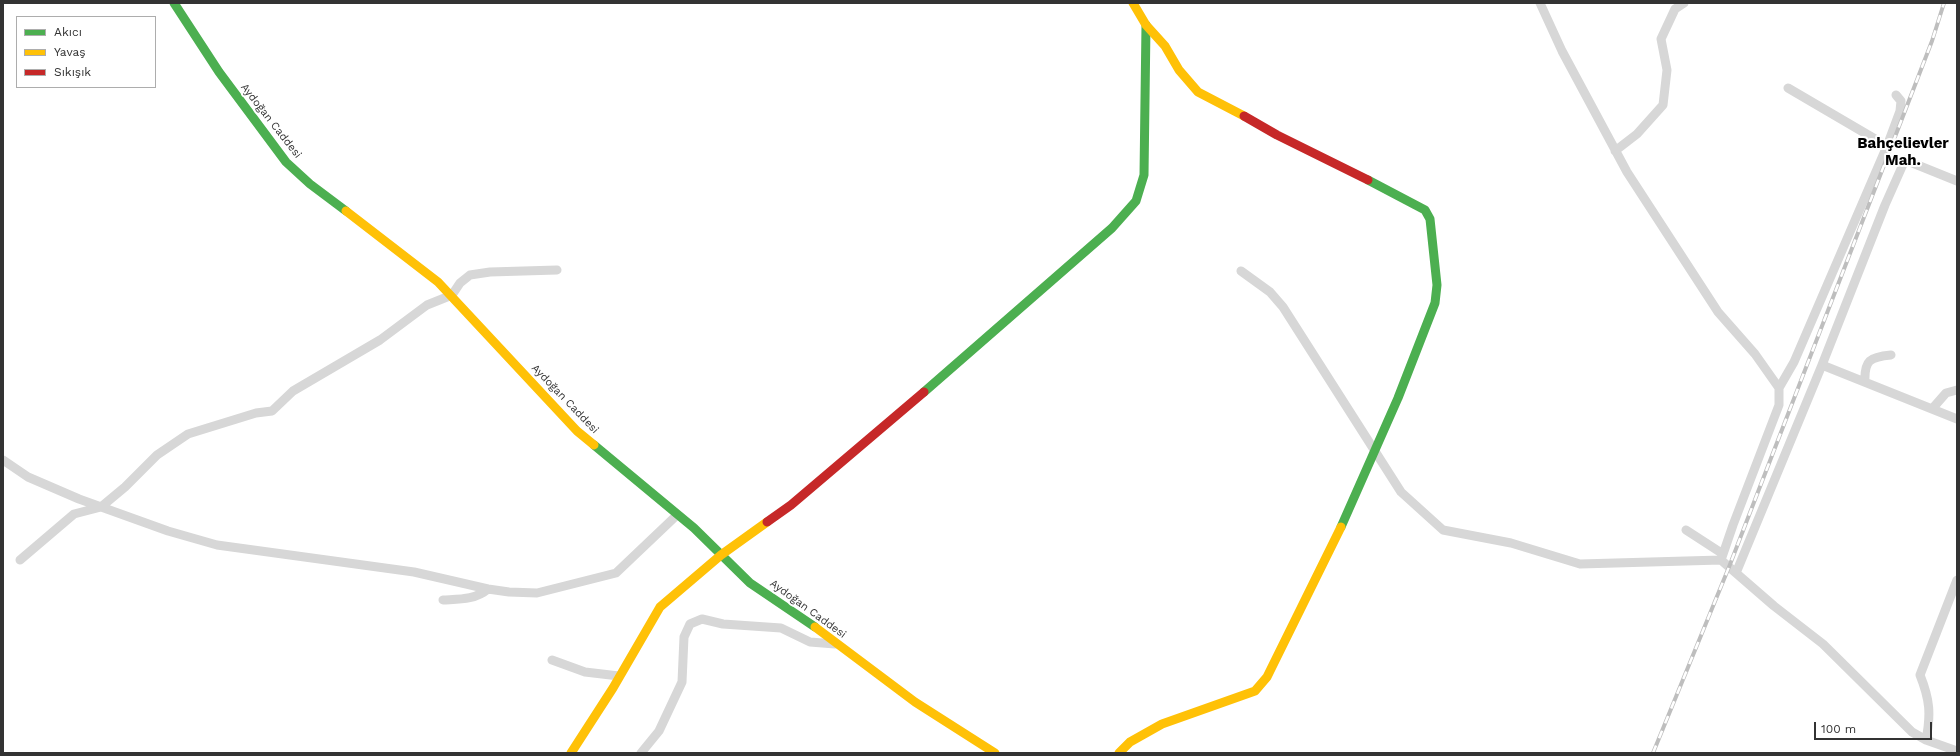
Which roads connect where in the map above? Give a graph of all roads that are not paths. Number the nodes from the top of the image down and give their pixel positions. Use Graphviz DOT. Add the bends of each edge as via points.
graph roads {
  1 [pos="174,3"];
  2 [pos="1133,3"];
  3 [pos="1540,3"];
  4 [pos="1684,3"];
  5 [pos="1146,24"];
  6 [pos="1788,88"];
  7 [pos="1896,95"];
  8 [pos="1887,146"];
  9 [pos="1615,151"];
  10 [pos="1957,181"];
  11 [pos="556,270"];
  12 [pos="1241,271"];
  13 [pos="452,295"];
  14 [pos="1891,355"];
  15 [pos="1822,365"];
  16 [pos="1865,382"];
  17 [pos="1779,388"];
  18 [pos="1957,390"];
  19 [pos="1932,409"];
  20 [pos="1957,419"];
  21 [pos="1375,449"];
  22 [pos="3,460"];
  23 [pos="101,507"];
  24 [pos="677,515"];
  25 [pos="1686,530"];
  26 [pos="721,555"];
  27 [pos="1722,557"];
  28 [pos="20,560"];
  29 [pos="1736,572"];
  30 [pos="1957,580"];
  31 [pos="488,589"];
  32 [pos="443,600"];
  33 [pos="835,644"];
  34 [pos="552,660"];
  35 [pos="620,676"];
  36 [pos="1926,740"];
  37 [pos="1957,751"];
  38 [pos="571,753"];
  39 [pos="641,753"];
  40 [pos="995,753"];
  41 [pos="1119,753"];
  1 -- 13 [label="street, Aydoğan Caddesi" via="219,72 286,162 310,184 380,235"];
  2 -- 5 [label="street"];
  3 -- 9 [label="street" via="1562,51"];
  4 -- 9 [label="street" via="1675,10 1661,38 1667,70 1663,105 1637,134"];
  5 -- 21 [label="street" via="1198,92 1425,210 1430,219 1437,285 1435,303"];
  5 -- 26 [label="street" via="1144,175 1136,201 1112,228 872,438 791,505"];
  6 -- 8 [label="street"];
  7 -- 8 [label="street" via="1901,101 1900,111"];
  8 -- 17 [label="street" via="1794,362"];
  9 -- 17 [label="street" via="1718,312 1755,354"];
  10 -- 15 [label="street" via="1905,160"];
  11 -- 13 [label="street" via="470,275 460,283"];
  12 -- 21 [label="street" via="1270,292 1283,307"];
  13 -- 23 [label="street" via="427,305 380,340 293,391 272,411 256,413 188,434 157,455"];
  13 -- 24 [label="street, Aydoğan Caddesi" via="577,431"];
  14 -- 16 [label="street" via="1876,356 1870,360 1864,369"];
  15 -- 16 [label="street"];
  15 -- 29 [label="street"];
  16 -- 19 [label="street"];
  17 -- 27 [label="street" via="1779,405"];
  18 -- 19 [label="street" via="1946,393"];
  19 -- 20 [label="street"];
  21 -- 27 [label="street" via="1401,492 1443,530 1511,543 1580,564"];
  21 -- 41 [label="street" via="1350,508 1268,677 1255,691 1147,731 1125,745"];
  22 -- 23 [label="street" via="28,477"];
  23 -- 28 [label="street" via="74,514"];
  23 -- 31 [label="street" via="168,531 218,545 414,572"];
  24 -- 26 [label="street, Aydoğan Caddesi"];
  24 -- 31 [label="street" via="616,573 537,593"];
  25 -- 27 [label="street"];
  26 -- 33 [label="street, Aydoğan Caddesi" via="750,583"];
  26 -- 35 [label="street" via="660,607"];
  27 -- 29 [label="street"];
  29 -- 36 [label="street" via="1823,644 1912,732"];
  30 -- 36 [label="street" via="1920,675 1930,716"];
  31 -- 32 [label="street" via="481,595 471,598"];
  33 -- 39 [label="street" via="810,642 781,628 723,624 702,619 690,624 684,637 682,682 659,731"];
  33 -- 40 [label="street, Aydoğan Caddesi" via="915,702"];
  34 -- 35 [label="street" via="585,672"];
  35 -- 38 [label="street"];
  36 -- 37 [label="street"];
}
